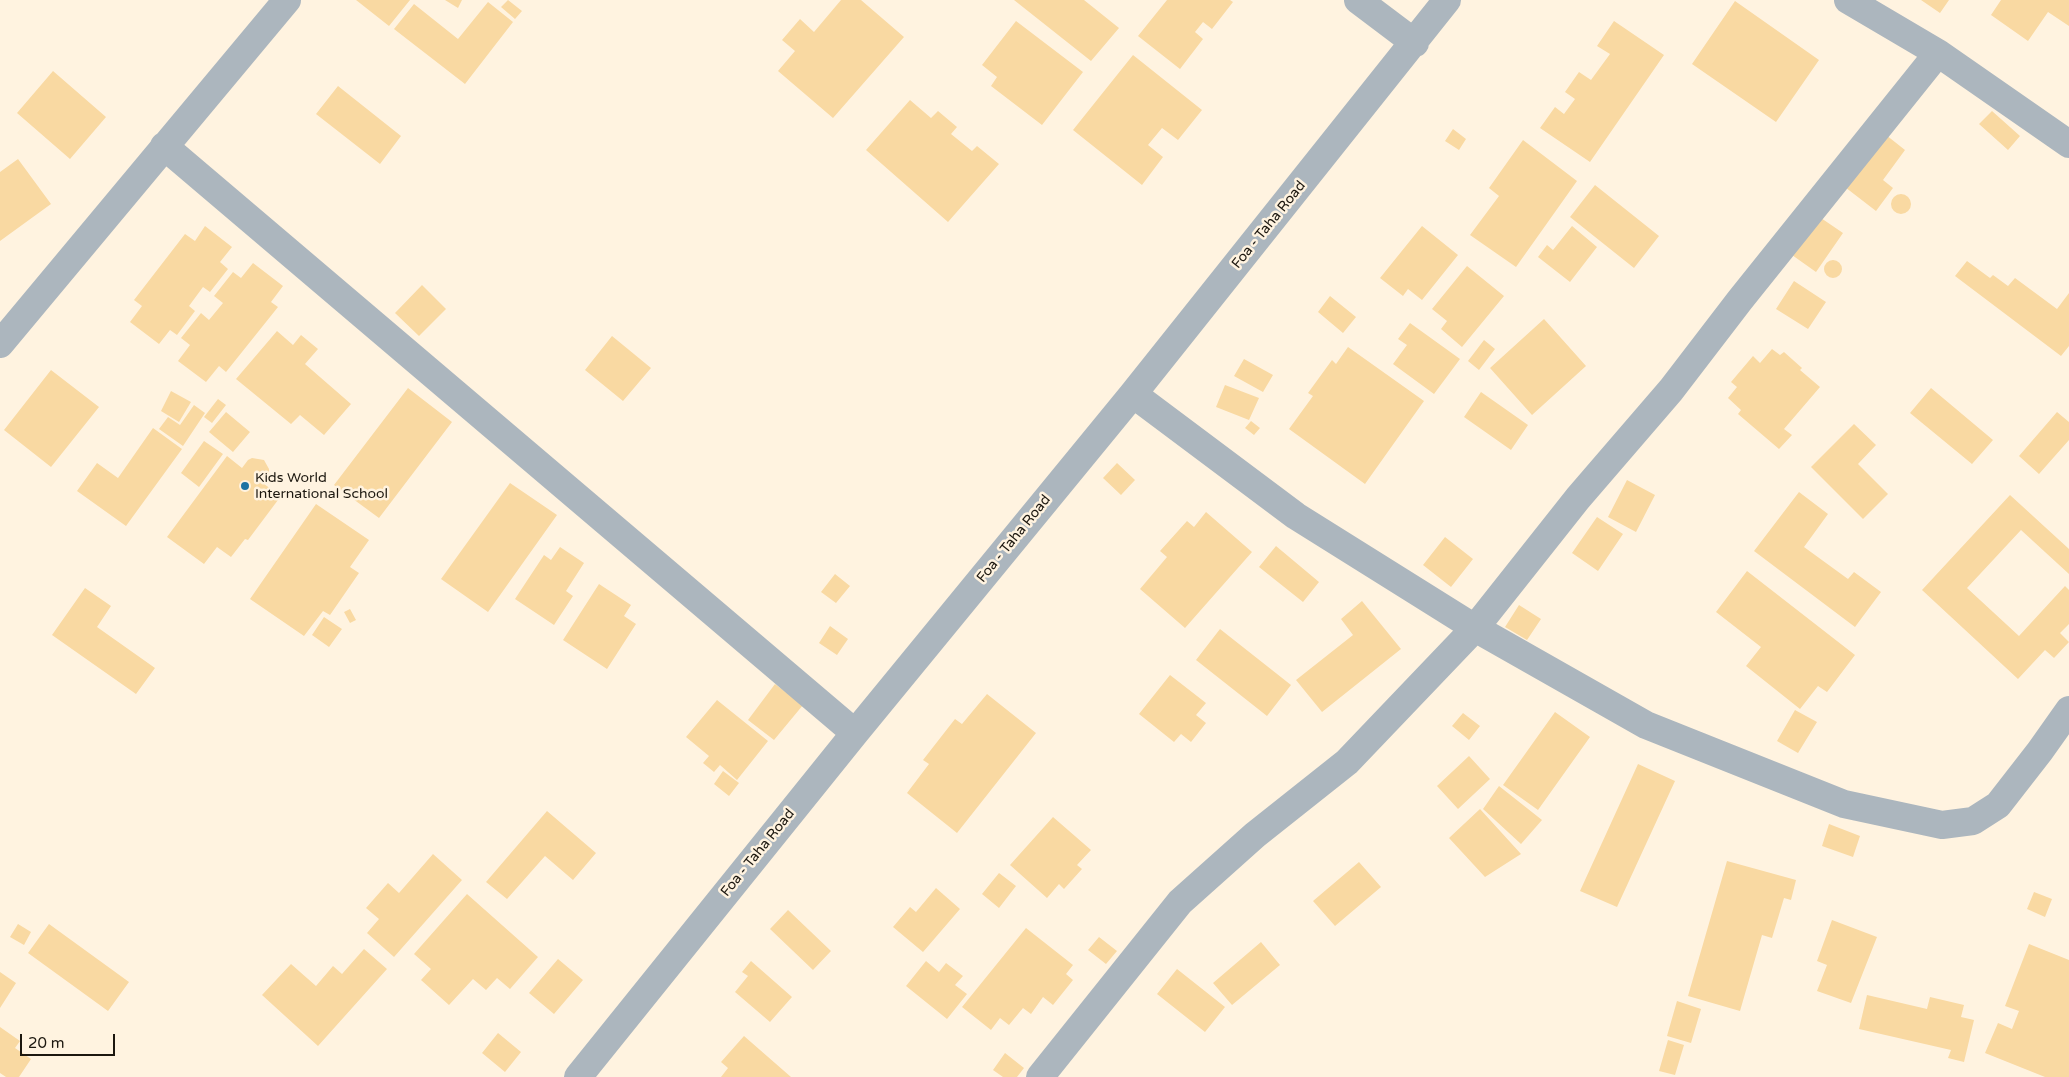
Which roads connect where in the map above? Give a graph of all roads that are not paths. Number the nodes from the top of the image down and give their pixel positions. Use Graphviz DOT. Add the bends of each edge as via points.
graph roads {
  1 [pos="1358,0"];
  2 [pos="1447,0"];
  3 [pos="1848,0"];
  4 [pos="284,1"];
  5 [pos="1415,43"];
  6 [pos="1938,53"];
  7 [pos="2069,144"];
  8 [pos="164,146"];
  9 [pos="0,344"];
  10 [pos="1133,394"];
  11 [pos="1475,628"];
  12 [pos="2069,710"];
  13 [pos="855,734"];
  14 [pos="578,1077"];
  15 [pos="1040,1077"];
  1 -- 5 [label="street"];
  2 -- 5 [label="street, Foa - Taha Road"];
  3 -- 6 [label="street"];
  4 -- 8 [label="street"];
  5 -- 10 [label="street, Foa - Taha Road"];
  6 -- 7 [label="street"];
  6 -- 11 [label="street" via="1671,390 1578,498"];
  8 -- 9 [label="street"];
  8 -- 13 [label="street"];
  10 -- 11 [label="street" via="1296,516"];
  10 -- 13 [label="street, Foa - Taha Road"];
  11 -- 12 [label="street" via="1646,725 1844,804 1942,825 1973,821 1998,805"];
  11 -- 15 [label="street" via="1347,762 1255,835 1180,902"];
  13 -- 14 [label="street, Foa - Taha Road"];
}
